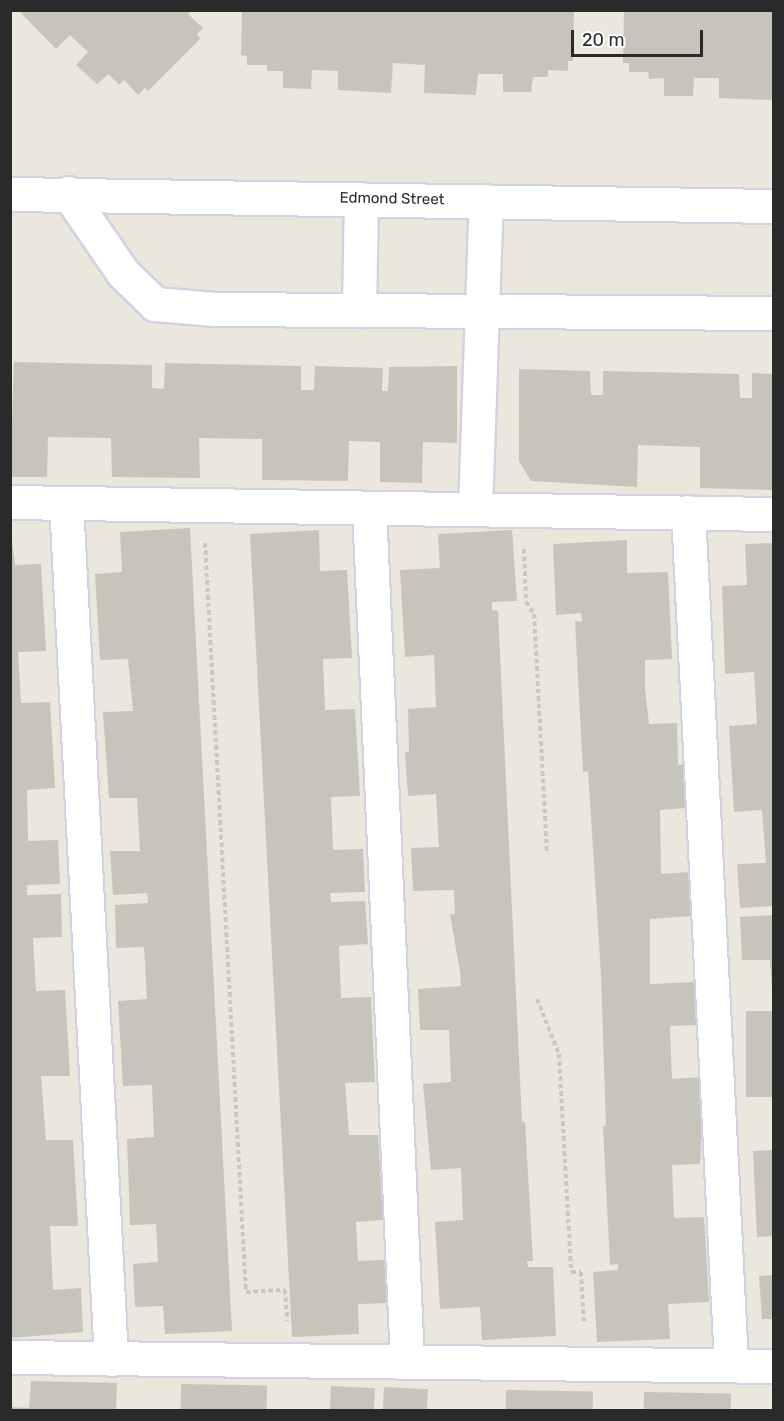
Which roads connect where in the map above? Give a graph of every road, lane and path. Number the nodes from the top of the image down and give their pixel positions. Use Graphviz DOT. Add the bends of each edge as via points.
graph roads {
  1 [pos="68,193"];
  2 [pos="10,194"];
  3 [pos="362,199"];
  4 [pos="486,201"];
  5 [pos="774,206"];
  6 [pos="359,310"];
  7 [pos="482,311"];
  8 [pos="774,313"];
  9 [pos="10,502"];
  10 [pos="66,503"];
  11 [pos="202,505"];
  12 [pos="369,507"];
  13 [pos="475,509"];
  14 [pos="521,510"];
  15 [pos="688,513"];
  16 [pos="774,514"];
  17 [pos="547,852"];
  18 [pos="537,999"];
  19 [pos="10,1358"];
  20 [pos="111,1359"];
  21 [pos="290,1360"];
  22 [pos="407,1361"];
  23 [pos="586,1363"];
  24 [pos="731,1365"];
  25 [pos="774,1366"];
  1 -- 2 [label="street, Edmond Street"];
  1 -- 3 [label="street, Edmond Street"];
  1 -- 6 [label="street" via="123,273 154,304"];
  3 -- 4 [label="street, Edmond Street"];
  3 -- 6 [label="street"];
  4 -- 5 [label="street, Edmond Street"];
  4 -- 7 [label="street"];
  6 -- 7 [label="street"];
  7 -- 8 [label="street"];
  7 -- 13 [label="street"];
  9 -- 10 [label="street"];
  10 -- 11 [label="street"];
  10 -- 20 [label="street"];
  11 -- 12 [label="street"];
  11 -- 21 [label="path" via="246,1292 285,1290"];
  12 -- 13 [label="street"];
  12 -- 22 [label="street"];
  13 -- 14 [label="street"];
  14 -- 15 [label="street"];
  14 -- 17 [label="path" via="526,602 534,614"];
  15 -- 16 [label="street"];
  15 -- 24 [label="street"];
  18 -- 23 [label="path" via="559,1054 571,1272 581,1272"];
  19 -- 20 [label="street"];
  20 -- 21 [label="street"];
  21 -- 22 [label="street"];
  22 -- 23 [label="street"];
  23 -- 24 [label="street"];
  24 -- 25 [label="street"];
}
